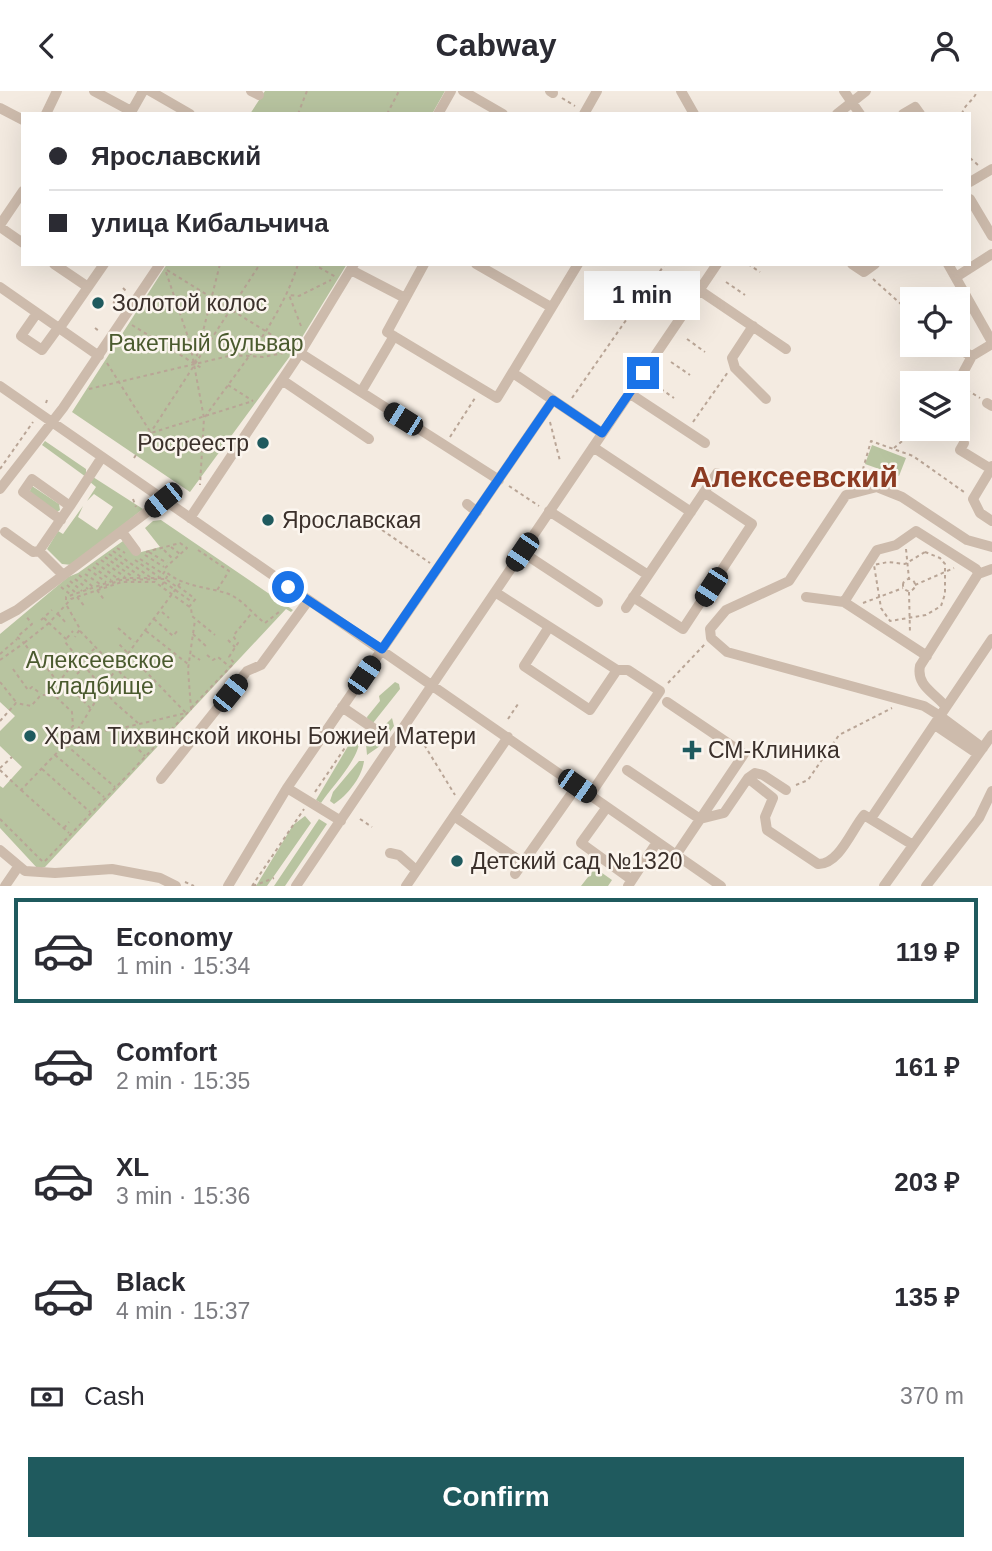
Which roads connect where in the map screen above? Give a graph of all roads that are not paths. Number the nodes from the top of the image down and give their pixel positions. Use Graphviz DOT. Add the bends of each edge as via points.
graph roads {
  1 [pos="57,91"];
  2 [pos="94,91"];
  3 [pos="143,91"];
  4 [pos="150,91"];
  5 [pos="451,91"];
  6 [pos="463,91"];
  7 [pos="597,91"];
  8 [pos="681,91"];
  9 [pos="844,91"];
  10 [pos="866,91"];
  11 [pos="851,102"];
  12 [pos="0,108"];
  13 [pos="47,112"];
  14 [pos="128,112"];
  15 [pos="131,112"];
  16 [pos="187,112"];
  17 [pos="439,112"];
  18 [pos="500,112"];
  19 [pos="586,112"];
  20 [pos="693,112"];
  21 [pos="839,112"];
  22 [pos="858,112"];
  23 [pos="21,119"];
  24 [pos="992,169"];
  25 [pos="971,181"];
  26 [pos="21,194"];
  27 [pos="974,206"];
  28 [pos="0,226"];
  29 [pos="992,236"];
  30 [pos="21,242"];
  31 [pos="992,254"];
  32 [pos="57,266"];
  33 [pos="103,266"];
  34 [pos="158,266"];
  35 [pos="423,266"];
  36 [pos="479,266"];
  37 [pos="577,266"];
  38 [pos="716,266"];
  39 [pos="855,266"];
  40 [pos="872,266"];
  41 [pos="949,266"];
  42 [pos="353,267"];
  43 [pos="956,277"];
  44 [pos="0,287"];
  45 [pos="88,287"];
  46 [pos="699,290"];
  47 [pos="405,298"];
  48 [pos="551,307"];
  49 [pos="37,313"];
  50 [pos="753,326"];
  51 [pos="58,328"];
  52 [pos="394,336"];
  53 [pos="992,343"];
  54 [pos="786,349"];
  55 [pos="300,353"];
  56 [pos="972,356"];
  57 [pos="102,357"];
  58 [pos="964,371"];
  59 [pos="513,373"];
  60 [pos="282,380"];
  61 [pos="0,386"];
  62 [pos="361,392"];
  63 [pos="629,394"];
  64 [pos="766,399"];
  65 [pos="550,405"];
  66 [pos="52,423"];
  67 [pos="602,433"];
  68 [pos="369,439"];
  69 [pos="705,443"];
  70 [pos="964,443"];
  71 [pos="593,447"];
  72 [pos="102,457"];
  73 [pos="991,468"];
  74 [pos="717,473"];
  75 [pos="499,479"];
  76 [pos="0,489"];
  77 [pos="704,492"];
  78 [pos="163,500"];
  79 [pos="467,505"];
  80 [pos="70,506"];
  81 [pos="549,511"];
  82 [pos="477,512"];
  83 [pos="691,512"];
  84 [pos="190,519"];
  85 [pos="61,520"];
  86 [pos="992,521"];
  87 [pos="5,532"];
  88 [pos="122,532"];
  89 [pos="992,547"];
  90 [pos="39,551"];
  91 [pos="136,552"];
  92 [pos="522,552"];
  93 [pos="992,569"];
  94 [pos="978,574"];
  95 [pos="648,575"];
  96 [pos="65,579"];
  97 [pos="495,592"];
  98 [pos="633,597"];
  99 [pos="806,597"];
  100 [pos="308,601"];
  101 [pos="598,602"];
  102 [pos="848,605"];
  103 [pos="626,608"];
  104 [pos="0,619"];
  105 [pos="549,627"];
  106 [pos="992,639"];
  107 [pos="382,649"];
  108 [pos="927,656"];
  109 [pos="617,670"];
  110 [pos="432,684"];
  111 [pos="667,702"];
  112 [pos="342,707"];
  113 [pos="940,716"];
  114 [pos="376,730"];
  115 [pos="992,736"];
  116 [pos="508,737"];
  117 [pos="981,751"];
  118 [pos="627,770"];
  119 [pos="748,778"];
  120 [pos="161,779"];
  121 [pos="577,786"];
  122 [pos="287,787"];
  123 [pos="786,790"];
  124 [pos="992,791"];
  125 [pos="590,795"];
  126 [pos="607,807"];
  127 [pos="454,816"];
  128 [pos="872,817"];
  129 [pos="700,820"];
  130 [pos="341,821"];
  131 [pos="657,842"];
  132 [pos="913,845"];
  133 [pos="0,850"];
  134 [pos="390,853"];
  135 [pos="676,855"];
  136 [pos="523,863"];
  137 [pos="18,867"];
  138 [pos="416,870"];
  139 [pos="515,874"];
  140 [pos="630,883"];
  141 [pos="169,884"];
  142 [pos="5,886"];
  143 [pos="228,886"];
  144 [pos="296,886"];
  145 [pos="405,886"];
  146 [pos="721,886"];
  147 [pos="884,886"];
  148 [pos="926,886"];
  1 -- 13 [label="street"];
  2 -- 14 [label="street"];
  3 -- 15 [label="street"];
  4 -- 16 [label="street"];
  5 -- 17 [label="street"];
  6 -- 18 [label="street"];
  7 -- 19 [label="street"];
  8 -- 20 [label="street"];
  9 -- 11 [label="street"];
  10 -- 11 [label="street"];
  11 -- 21 [label="street"];
  11 -- 22 [label="street"];
  12 -- 23 [label="street"];
  24 -- 25 [label="street"];
  26 -- 28 [label="street"];
  27 -- 29 [label="street"];
  28 -- 30 [label="street"];
  31 -- 43 [label="street"];
  32 -- 45 [label="street"];
  33 -- 45 [label="street"];
  34 -- 57 [label="street"];
  35 -- 47 [label="street"];
  36 -- 48 [label="street"];
  37 -- 48 [label="street"];
  38 -- 46 [label="street"];
  39 -- 40 [label="street" via="864,272"];
  41 -- 43 [label="street"];
  42 -- 47 [label="street"];
  42 -- 55 [label="street"];
  43 -- 53 [label="street"];
  44 -- 49 [label="street"];
  45 -- 51 [label="street"];
  46 -- 50 [label="street"];
  46 -- 63 [label="street"];
  47 -- 52 [label="street" via="387,332"];
  48 -- 59 [label="street"];
  49 -- 51 [label="street"];
  49 -- 51 [label="street" via="21,336 42,350"];
  50 -- 54 [label="street"];
  50 -- 64 [label="street" via="732,358 734,368"];
  51 -- 57 [label="street"];
  52 -- 59 [label="street" via="497,398"];
  52 -- 62 [label="street"];
  53 -- 56 [label="street"];
  55 -- 60 [label="street"];
  55 -- 62 [label="street"];
  56 -- 58 [label="street"];
  57 -- 66 [label="street"];
  59 -- 65 [label="street"];
  60 -- 68 [label="street"];
  60 -- 84 [label="street"];
  61 -- 66 [label="street"];
  62 -- 75 [label="street"];
  63 -- 67 [label="street"];
  63 -- 69 [label="street"];
  65 -- 67 [label="street" via="565,408"];
  65 -- 75 [label="street"];
  66 -- 72 [label="street"];
  66 -- 76 [label="street"];
  67 -- 71 [label="street"];
  70 -- 73 [label="street" via="960,450"];
  71 -- 81 [label="street"];
  71 -- 83 [label="street"];
  72 -- 78 [label="street"];
  72 -- 80 [label="street"];
  73 -- 86 [label="street" via="973,499 980,513"];
  74 -- 77 [label="street"];
  75 -- 82 [label="street"];
  77 -- 83 [label="street"];
  77 -- 98 [label="street" via="752,524 683,629"];
  78 -- 84 [label="street"];
  78 -- 88 [label="street"];
  79 -- 82 [label="street"];
  80 -- 85 [label="street"];
  80 -- 85 [label="street" via="32,479 23,492"];
  81 -- 92 [label="street"];
  81 -- 95 [label="street"];
  82 -- 107 [label="street"];
  83 -- 95 [label="street"];
  84 -- 100 [label="street"];
  85 -- 90 [label="street"];
  87 -- 90 [label="street" via="33,552"];
  88 -- 91 [label="street"];
  88 -- 96 [label="street"];
  89 -- 113 [label="street" via="967,540 902,497 877,487 846,495 789,581 726,610 710,629 711,638 727,652 906,701"];
  90 -- 96 [label="street"];
  92 -- 97 [label="street"];
  92 -- 101 [label="street"];
  93 -- 94 [label="street"];
  94 -- 102 [label="street" via="916,531 877,550"];
  94 -- 108 [label="street"];
  95 -- 98 [label="street"];
  96 -- 104 [label="street"];
  97 -- 105 [label="street"];
  97 -- 110 [label="street"];
  98 -- 103 [label="street"];
  99 -- 102 [label="street"];
  100 -- 107 [label="street"];
  100 -- 120 [label="street" via="261,665 247,671"];
  102 -- 108 [label="street"];
  105 -- 109 [label="street"];
  105 -- 109 [label="street" via="524,666 590,710"];
  106 -- 113 [label="street"];
  107 -- 110 [label="street"];
  107 -- 112 [label="street"];
  108 -- 113 [label="street" via="918,675"];
  109 -- 125 [label="street" via="628,670 660,691"];
  110 -- 116 [label="street"];
  110 -- 130 [label="street"];
  111 -- 129 [label="street" via="744,754"];
  112 -- 114 [label="street"];
  112 -- 122 [label="street"];
  113 -- 117 [label="street"];
  113 -- 128 [label="street"];
  115 -- 117 [label="street"];
  116 -- 121 [label="street"];
  116 -- 127 [label="street"];
  117 -- 132 [label="street"];
  118 -- 129 [label="street"];
  119 -- 123 [label="street" via="759,773"];
  119 -- 128 [label="street" via="773,798 765,817 767,830 818,864 834,858 864,814"];
  119 -- 129 [label="street" via="744,791 724,813"];
  121 -- 125 [label="street"];
  121 -- 136 [label="street"];
  122 -- 130 [label="street"];
  122 -- 143 [label="street"];
  124 -- 148 [label="street" via="979,818"];
  125 -- 126 [label="street"];
  126 -- 131 [label="street"];
  126 -- 140 [label="street" via="581,843"];
  127 -- 136 [label="street"];
  127 -- 138 [label="street"];
  128 -- 132 [label="street"];
  129 -- 135 [label="street"];
  130 -- 144 [label="street"];
  131 -- 135 [label="street"];
  131 -- 140 [label="street"];
  132 -- 147 [label="street"];
  133 -- 137 [label="street"];
  134 -- 138 [label="street"];
  135 -- 146 [label="street"];
  136 -- 139 [label="street"];
  137 -- 141 [label="street" via="44,873 112,869"];
  137 -- 142 [label="street"];
  138 -- 145 [label="street"];
}
